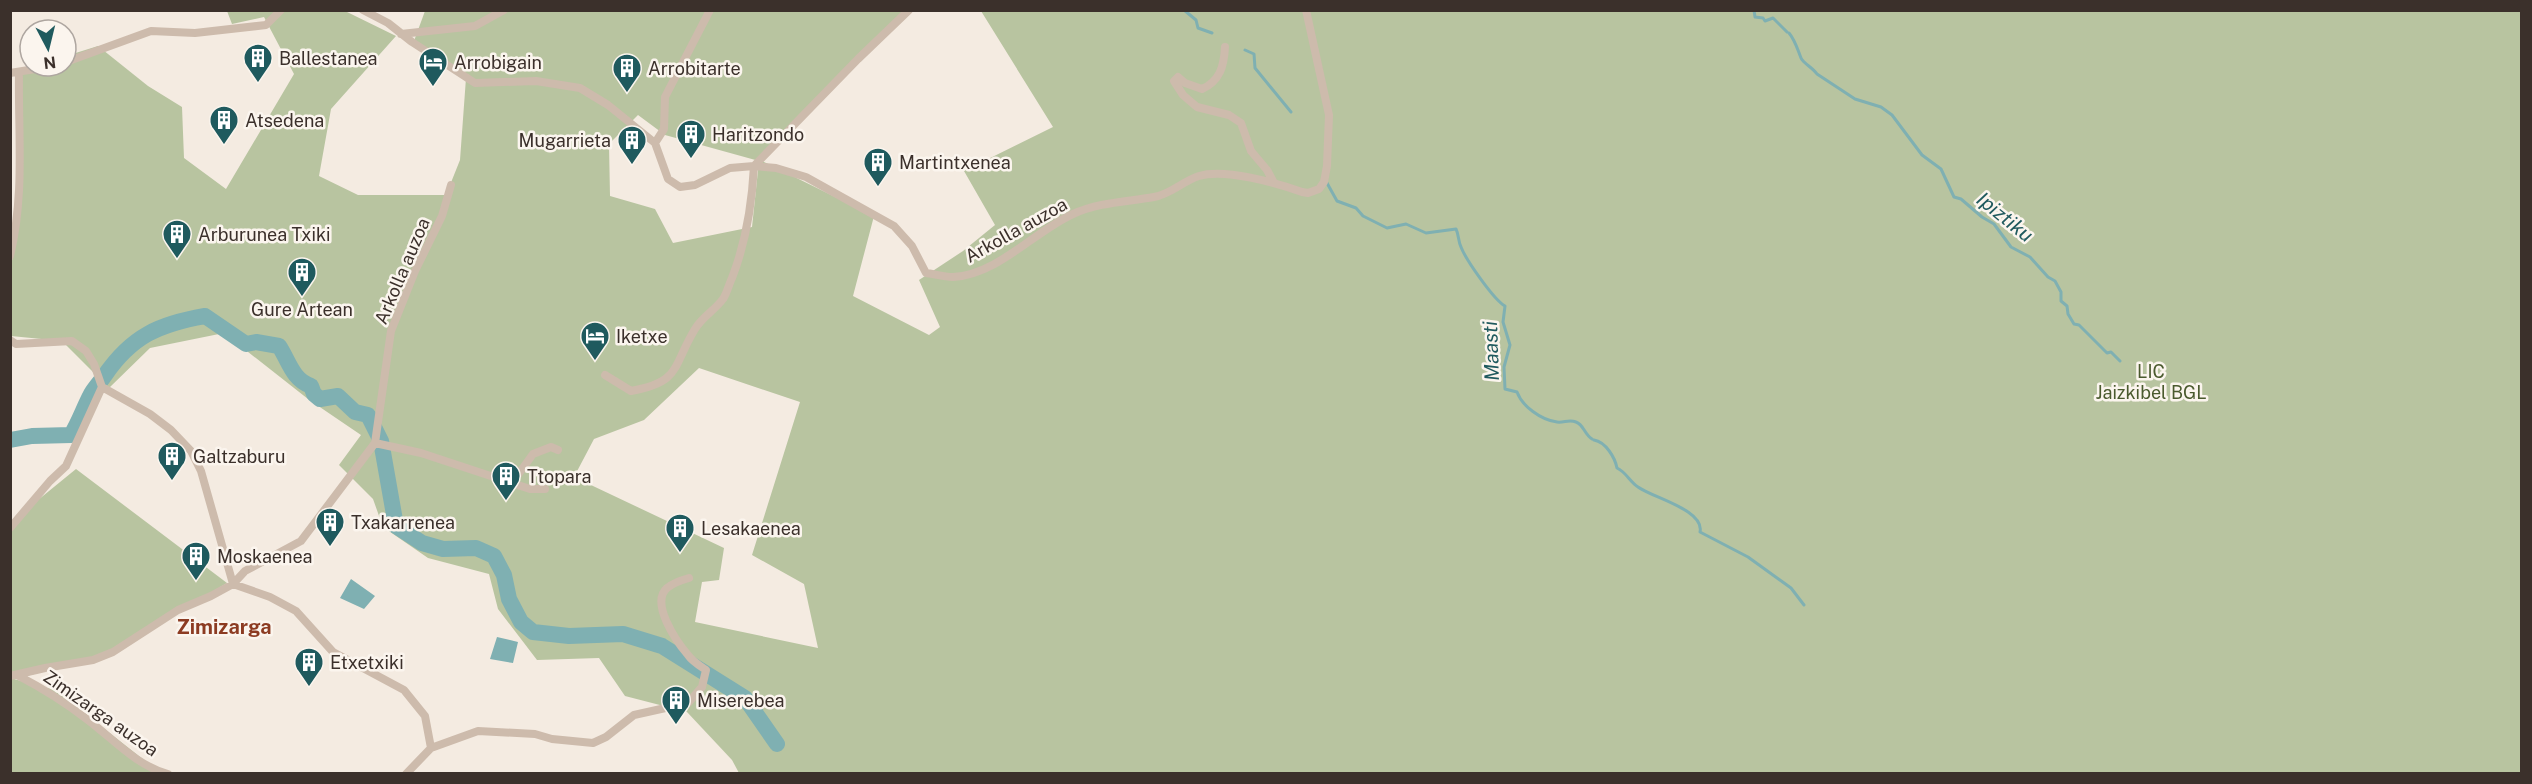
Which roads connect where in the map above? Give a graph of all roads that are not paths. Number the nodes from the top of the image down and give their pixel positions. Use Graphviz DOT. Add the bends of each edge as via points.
graph roads {
  1 [pos="282,10"];
  2 [pos="363,10"];
  3 [pos="504,10"];
  4 [pos="710,10"];
  5 [pos="909,10"];
  6 [pos="1306,10"];
  7 [pos="401,34"];
  8 [pos="1225,47"];
  9 [pos="78,58"];
  10 [pos="15,73"];
  11 [pos="656,143"];
  12 [pos="754,166"];
  13 [pos="1274,183"];
  14 [pos="451,185"];
  15 [pos="10,256"];
  16 [pos="10,340"];
  17 [pos="605,375"];
  18 [pos="102,387"];
  19 [pos="380,444"];
  20 [pos="558,450"];
  21 [pos="512,483"];
  22 [pos="545,489"];
  23 [pos="10,528"];
  24 [pos="689,578"];
  25 [pos="233,584"];
  26 [pos="14,676"];
  27 [pos="431,747"];
  28 [pos="168,774"];
  29 [pos="406,774"];
  1 -- 9 [label="street" via="266,25 195,33 151,31"];
  2 -- 7 [label="street"];
  3 -- 7 [label="street" via="475,26"];
  4 -- 11 [label="street" via="665,97 664,129"];
  5 -- 12 [label="street"];
  6 -- 13 [label="street, Arkolla auzoa" via="1329,115 1327,166 1324,182 1308,193"];
  7 -- 11 [label="street" via="475,83 536,81 580,88"];
  8 -- 13 [label="street" via="1224,67 1211,85 1202,89 1178,77 1174,81 1197,107 1229,115 1241,123 1251,151"];
  10 -- 15 [label="street" via="21,190"];
  11 -- 12 [label="street, Arkolla auzoa" via="668,178 680,187 695,185 730,168"];
  12 -- 13 [label="street, Arkolla auzoa" via="806,177 842,196 894,226 912,246 926,273 951,277 982,270 1072,214 1107,203 1155,197 1196,177 1209,174"];
  12 -- 17 [label="street" via="750,210 724,298 696,326 675,370 656,387 631,391"];
  14 -- 19 [label="street, Arkolla auzoa" via="442,216 391,331"];
  16 -- 18 [label="street" via="16,344 72,341 86,351"];
  18 -- 23 [label="street" via="66,466"];
  18 -- 25 [label="street" via="171,430 190,451 201,471"];
  19 -- 21 [label="street"];
  19 -- 25 [label="street, Zimizarga auzoa" via="301,542 245,571"];
  20 -- 21 [label="street" via="551,447 533,454"];
  21 -- 22 [label="street"];
  24 -- 27 [label="street" via="666,588 661,599 669,627 688,656 706,670 702,687 688,703 634,714 593,743 478,731"];
  25 -- 26 [label="street, Zimizarga auzoa" via="178,610 113,652 93,660"];
  25 -- 27 [label="street" via="296,611 333,652 404,690 425,716"];
  26 -- 28 [label="street, Zimizarga auzoa" via="88,719 137,759"];
  27 -- 29 [label="street"];
}
